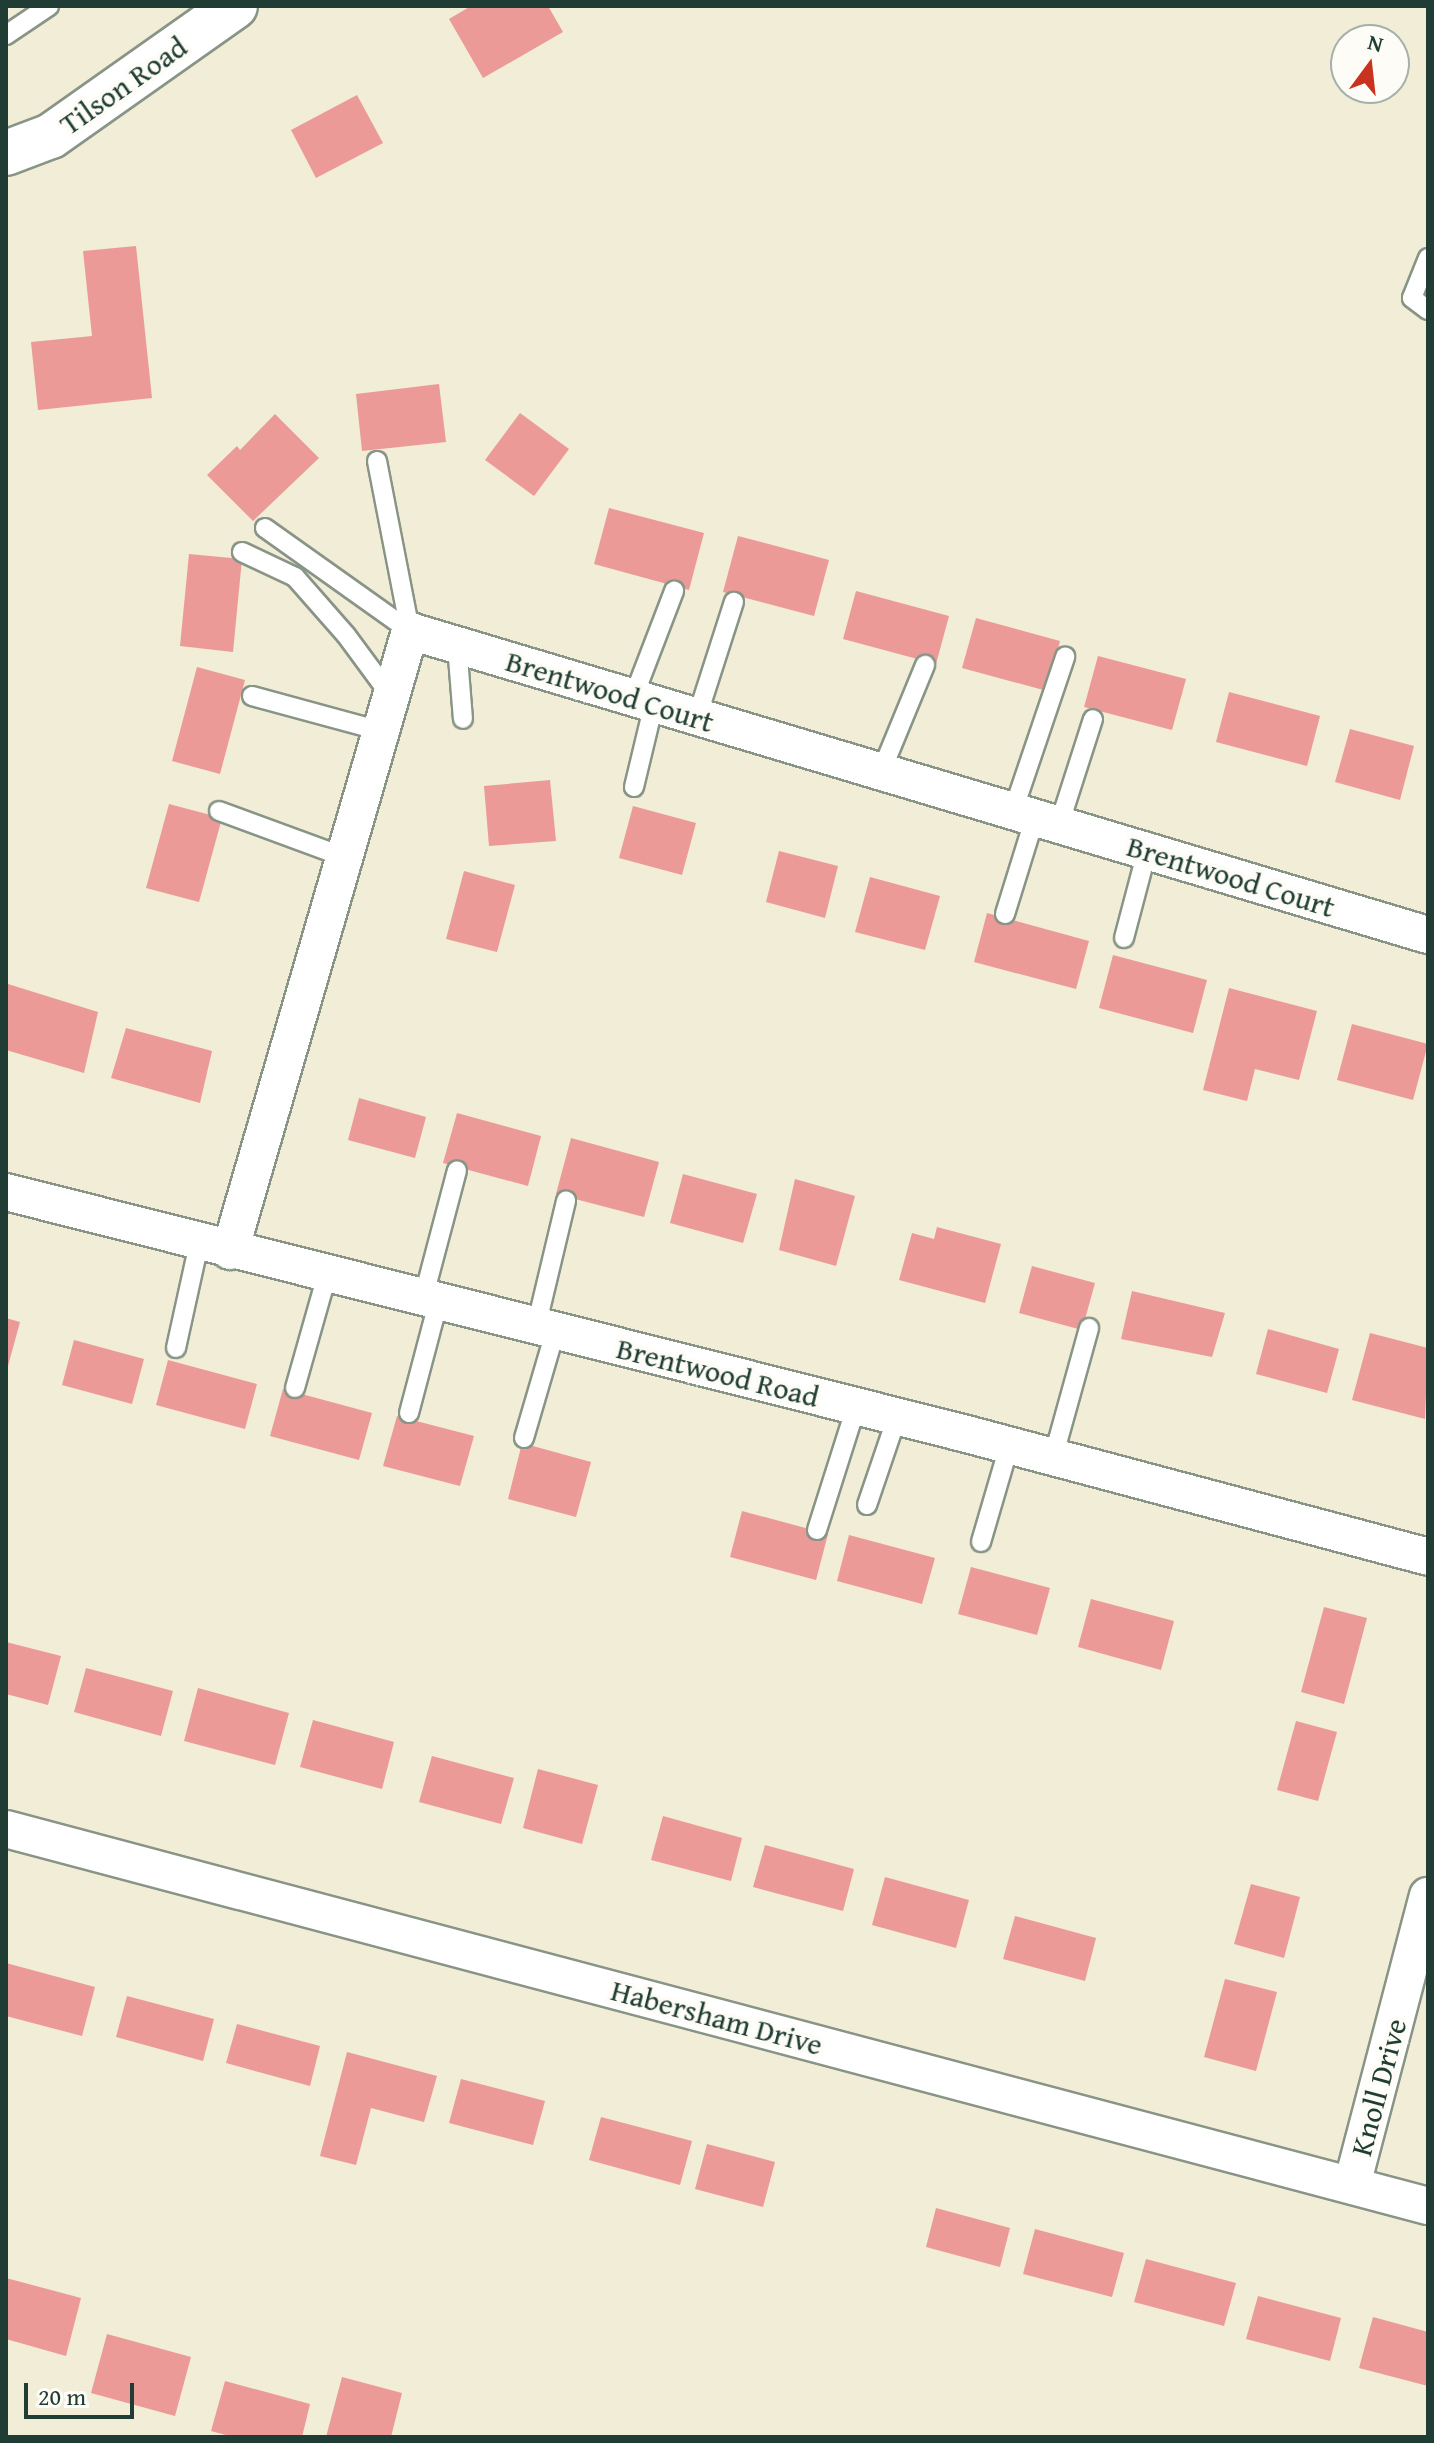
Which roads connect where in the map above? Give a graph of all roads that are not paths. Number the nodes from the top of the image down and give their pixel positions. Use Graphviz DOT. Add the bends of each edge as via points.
graph roads {
  1 [pos="49,6"];
  2 [pos="235,6"];
  3 [pos="6,35"];
  4 [pos="6,153"];
  5 [pos="1428,258"];
  6 [pos="1428,310"];
  7 [pos="377,461"];
  8 [pos="265,528"];
  9 [pos="242,552"];
  10 [pos="674,591"];
  11 [pos="734,602"];
  12 [pos="410,631"];
  13 [pos="457,645"];
  14 [pos="1065,657"];
  15 [pos="925,665"];
  16 [pos="252,696"];
  17 [pos="391,696"];
  18 [pos="644,701"];
  19 [pos="697,717"];
  20 [pos="463,719"];
  21 [pos="1093,719"];
  22 [pos="381,731"];
  23 [pos="881,772"];
  24 [pos="634,787"];
  25 [pos="219,811"];
  26 [pos="1035,818"];
  27 [pos="1147,851"];
  28 [pos="344,857"];
  29 [pos="1005,914"];
  30 [pos="1428,935"];
  31 [pos="1124,938"];
  32 [pos="457,1170"];
  33 [pos="6,1192"];
  34 [pos="566,1201"];
  35 [pos="215,1247"];
  36 [pos="327,1275"];
  37 [pos="430,1301"];
  38 [pos="1089,1328"];
  39 [pos="546,1329"];
  40 [pos="176,1348"];
  41 [pos="295,1388"];
  42 [pos="856,1407"];
  43 [pos="409,1413"];
  44 [pos="897,1417"];
  45 [pos="524,1438"];
  46 [pos="1009,1446"];
  47 [pos="1053,1458"];
  48 [pos="867,1505"];
  49 [pos="817,1530"];
  50 [pos="981,1542"];
  51 [pos="1428,1557"];
  52 [pos="6,1829"];
  53 [pos="1428,1896"];
  54 [pos="1352,2185"];
  55 [pos="1428,2206"];
  1 -- 3 [label="lane"];
  2 -- 4 [label="street, Tilson Road" via="51,136"];
  5 -- 6 [label="lane" via="1412,298"];
  7 -- 12 [label="lane"];
  8 -- 12 [label="lane"];
  9 -- 17 [label="lane" via="295,577"];
  10 -- 18 [label="lane"];
  11 -- 19 [label="lane"];
  12 -- 13 [label="street, Brentwood Court"];
  12 -- 17 [label="street"];
  13 -- 18 [label="street, Brentwood Court"];
  13 -- 20 [label="lane"];
  14 -- 26 [label="lane"];
  15 -- 23 [label="lane"];
  16 -- 22 [label="lane"];
  17 -- 22 [label="street"];
  18 -- 19 [label="street, Brentwood Court"];
  18 -- 24 [label="lane"];
  19 -- 23 [label="street, Brentwood Court"];
  21 -- 26 [label="lane"];
  22 -- 28 [label="street"];
  23 -- 26 [label="street, Brentwood Court"];
  25 -- 28 [label="lane"];
  26 -- 27 [label="street, Brentwood Court"];
  26 -- 29 [label="lane"];
  27 -- 30 [label="street, Brentwood Court"];
  27 -- 31 [label="lane"];
  28 -- 35 [label="street"];
  32 -- 37 [label="lane"];
  33 -- 35 [label="street, Brentwood Road"];
  34 -- 39 [label="lane"];
  35 -- 36 [label="street, Brentwood Road"];
  35 -- 40 [label="lane"];
  36 -- 37 [label="street, Brentwood Road"];
  36 -- 41 [label="lane"];
  37 -- 39 [label="street, Brentwood Road"];
  37 -- 43 [label="lane"];
  38 -- 47 [label="lane"];
  39 -- 42 [label="street, Brentwood Road"];
  39 -- 45 [label="lane"];
  42 -- 44 [label="street, Brentwood Road"];
  42 -- 49 [label="lane"];
  44 -- 46 [label="street, Brentwood Road"];
  44 -- 48 [label="lane"];
  46 -- 47 [label="street, Brentwood Road"];
  46 -- 50 [label="lane"];
  47 -- 51 [label="street, Brentwood Road"];
  52 -- 54 [label="street, Habersham Drive"];
  53 -- 54 [label="street, Knoll Drive"];
  54 -- 55 [label="street, Habersham Drive"];
}
